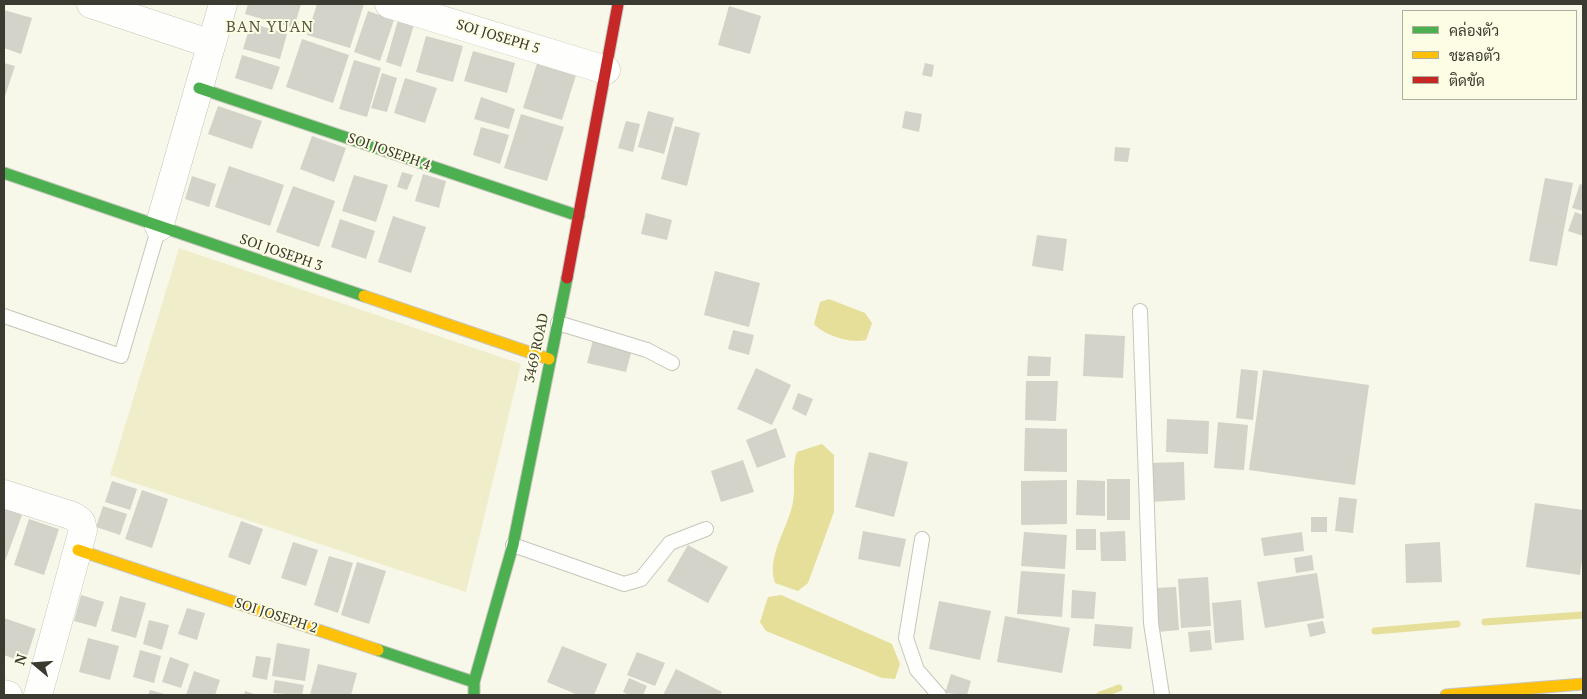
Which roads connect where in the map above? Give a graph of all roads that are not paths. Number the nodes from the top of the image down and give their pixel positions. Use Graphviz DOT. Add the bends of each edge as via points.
graph roads {
  1 [pos="91,4"];
  2 [pos="223,4"];
  3 [pos="389,4"];
  4 [pos="618,4"];
  5 [pos="212,44"];
  6 [pos="606,70"];
  7 [pos="199,88"];
  8 [pos="4,173"];
  9 [pos="579,216"];
  10 [pos="159,227"];
  11 [pos="1140,311"];
  12 [pos="4,316"];
  13 [pos="558,323"];
  14 [pos="549,359"];
  15 [pos="672,363"];
  16 [pos="4,494"];
  17 [pos="706,528"];
  18 [pos="922,539"];
  19 [pos="513,545"];
  20 [pos="78,550"];
  21 [pos="474,682"];
  22 [pos="1583,684"];
  23 [pos="4,694"];
  24 [pos="8,695"];
  25 [pos="38,695"];
  26 [pos="474,695"];
  27 [pos="939,695"];
  28 [pos="1162,695"];
  29 [pos="1446,695"];
  1 -- 5 [label="street"];
  2 -- 5 [label="street"];
  3 -- 6 [label="street, SOI JOSEPH 5"];
  4 -- 6 [label="street, 3469 ROAD"];
  5 -- 7 [label="street"];
  6 -- 9 [label="street, 3469 ROAD"];
  7 -- 9 [label="street, SOI JOSEPH 4"];
  7 -- 10 [label="street"];
  8 -- 10 [label="street, SOI JOSEPH 3"];
  9 -- 13 [label="street, 3469 ROAD"];
  10 -- 12 [label="lane" via="121,356"];
  10 -- 14 [label="street, SOI JOSEPH 3"];
  11 -- 28 [label="lane" via="1151,623"];
  13 -- 14 [label="street, 3469 ROAD"];
  13 -- 15 [label="lane" via="648,350"];
  14 -- 19 [label="street, 3469 ROAD"];
  16 -- 20 [label="street" via="73,516 81,522 83,530"];
  17 -- 19 [label="lane" via="670,543 642,579 624,584"];
  18 -- 27 [label="lane" via="906,638 917,670"];
  19 -- 21 [label="street, 3469 ROAD"];
  20 -- 21 [label="street, SOI JOSEPH 2"];
  20 -- 25 [label="street"];
  21 -- 26 [label="street, 3469 ROAD"];
  22 -- 29 [label="street"];
  23 -- 24 [label="street"];
}
